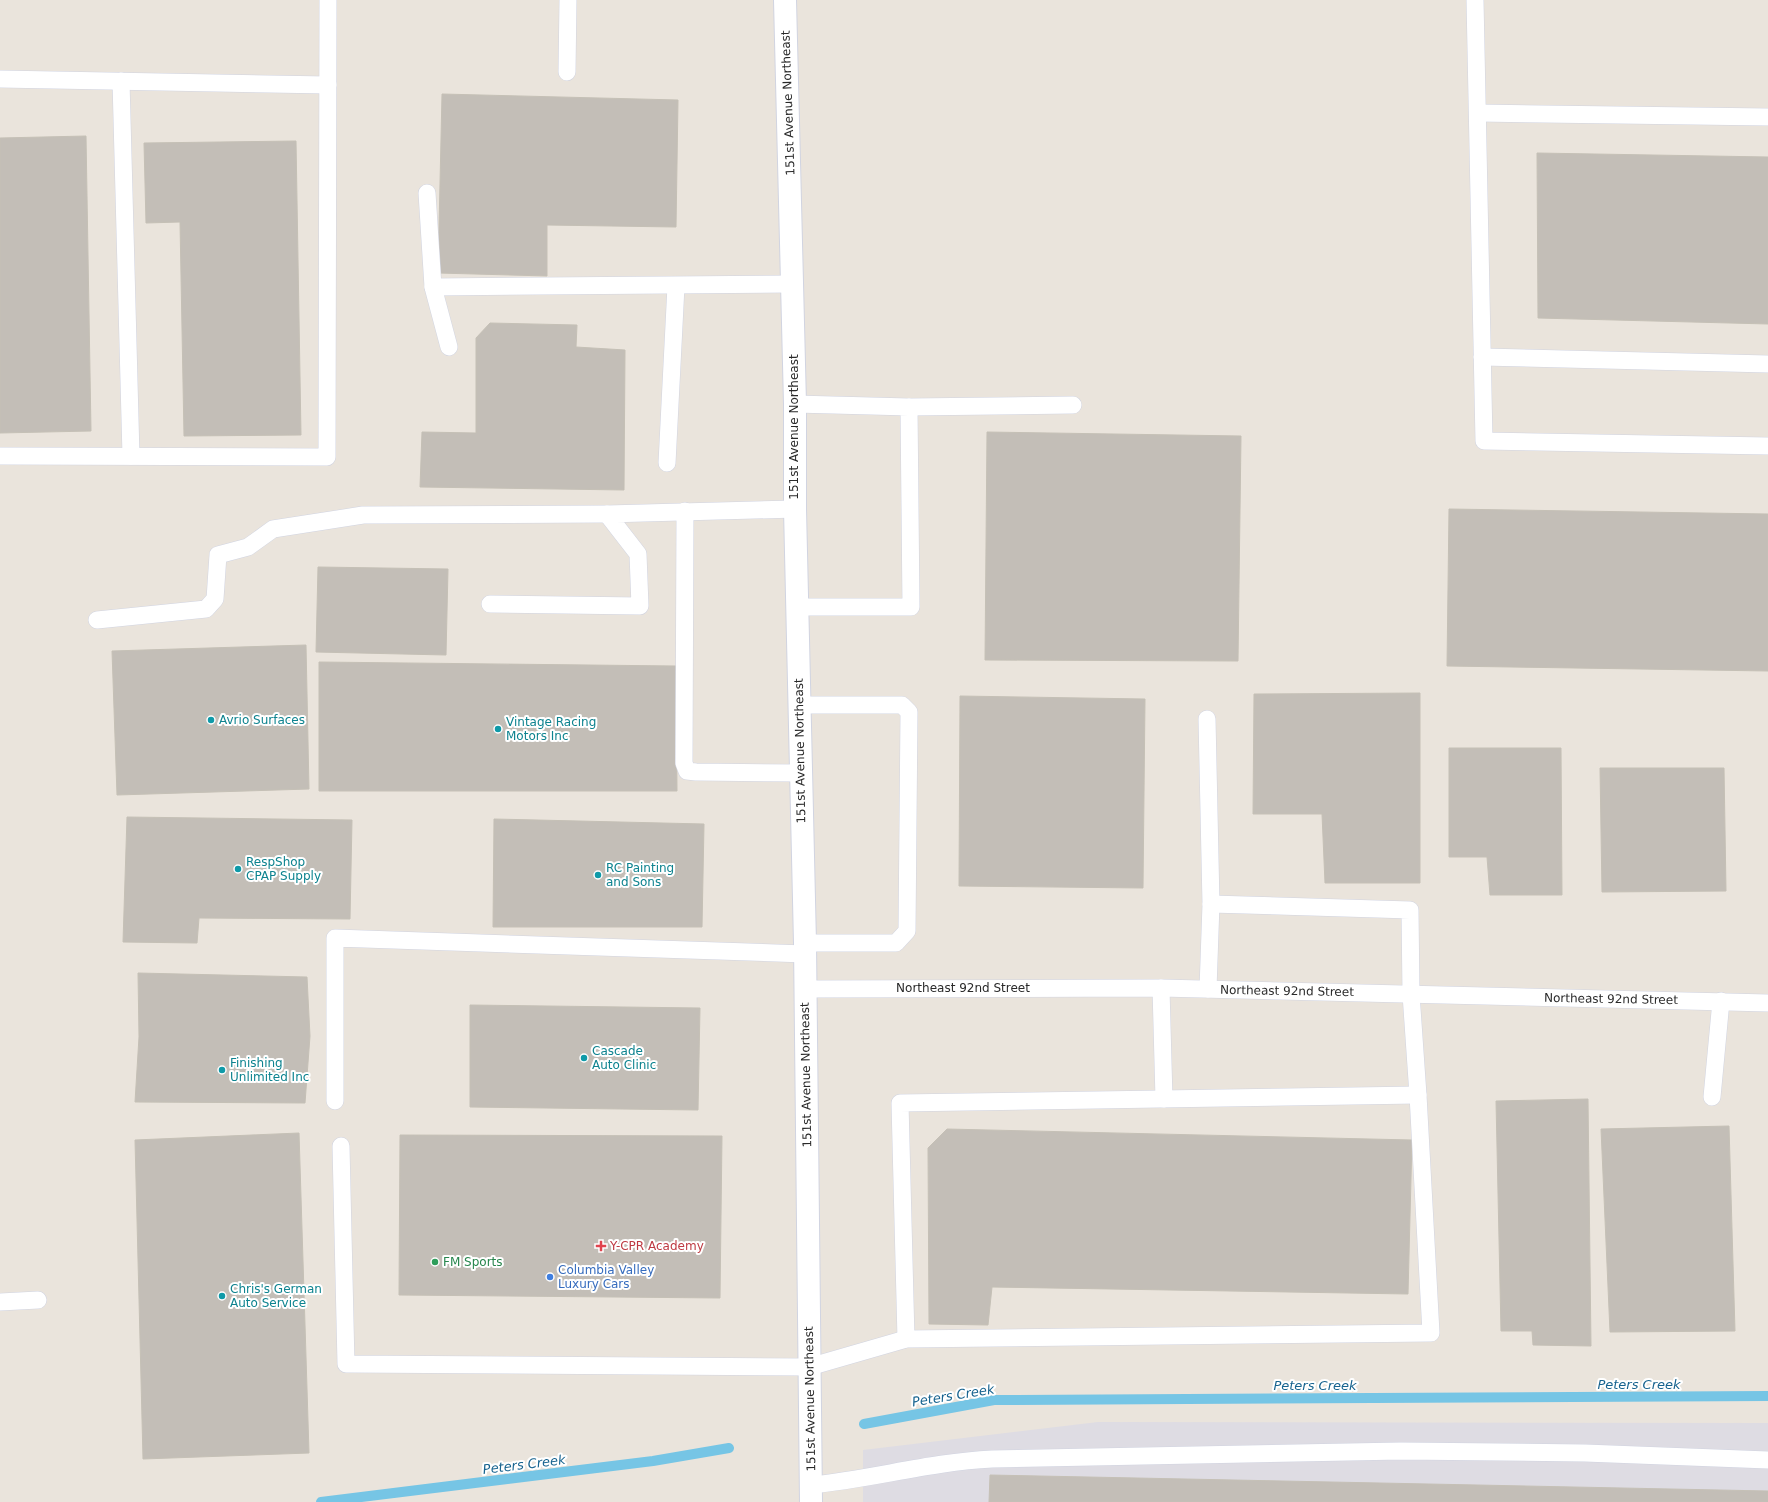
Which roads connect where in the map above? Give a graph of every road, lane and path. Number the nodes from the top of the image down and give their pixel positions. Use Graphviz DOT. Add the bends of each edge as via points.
graph roads {
  1 [pos="328,0"];
  2 [pos="568,0"];
  3 [pos="785,0"];
  4 [pos="1475,0"];
  5 [pos="567,72"];
  6 [pos="0,79"];
  7 [pos="121,81"];
  8 [pos="328,85"];
  9 [pos="1478,113"];
  10 [pos="1768,117"];
  11 [pos="427,193"];
  12 [pos="792,284"];
  13 [pos="676,286"];
  14 [pos="433,287"];
  15 [pos="449,347"];
  16 [pos="1482,357"];
  17 [pos="1768,364"];
  18 [pos="795,404"];
  19 [pos="1073,405"];
  20 [pos="909,407"];
  21 [pos="1768,446"];
  22 [pos="0,456"];
  23 [pos="131,456"];
  24 [pos="667,463"];
  25 [pos="795,509"];
  26 [pos="685,511"];
  27 [pos="607,514"];
  28 [pos="490,604"];
  29 [pos="798,607"];
  30 [pos="97,620"];
  31 [pos="799,705"];
  32 [pos="1207,719"];
  33 [pos="801,773"];
  34 [pos="1211,904"];
  35 [pos="805,949"];
  36 [pos="1161,988"];
  37 [pos="805,989"];
  38 [pos="1208,989"];
  39 [pos="1411,994"];
  40 [pos="1720,1001"];
  41 [pos="1768,1003"];
  42 [pos="1418,1095"];
  43 [pos="1712,1097"];
  44 [pos="1164,1100"];
  45 [pos="335,1101"];
  46 [pos="341,1146"];
  47 [pos="38,1300"];
  48 [pos="0,1302"];
  49 [pos="906,1339"];
  50 [pos="809,1367"];
  51 [pos="1768,1460"];
  52 [pos="811,1493"];
  1 -- 8 [label="lane"];
  2 -- 5 [label="lane"];
  3 -- 12 [label="street, 151st Avenue Northeast"];
  4 -- 9 [label="lane"];
  6 -- 7 [label="lane"];
  7 -- 8 [label="lane"];
  7 -- 23 [label="lane"];
  8 -- 23 [label="lane" via="326,457"];
  9 -- 10 [label="lane"];
  9 -- 16 [label="lane"];
  11 -- 14 [label="lane"];
  12 -- 13 [label="lane"];
  12 -- 18 [label="street, 151st Avenue Northeast"];
  13 -- 14 [label="lane"];
  13 -- 24 [label="lane"];
  14 -- 15 [label="lane"];
  16 -- 17 [label="lane"];
  16 -- 21 [label="lane" via="1484,441"];
  18 -- 20 [label="lane"];
  18 -- 25 [label="street, 151st Avenue Northeast"];
  19 -- 20 [label="lane"];
  20 -- 29 [label="lane" via="911,607"];
  22 -- 23 [label="lane"];
  25 -- 26 [label="lane"];
  25 -- 29 [label="street, 151st Avenue Northeast"];
  26 -- 27 [label="lane"];
  26 -- 33 [label="lane" via="684,763 687,771"];
  27 -- 28 [label="lane" via="638,554 640,606"];
  27 -- 30 [label="lane" via="363,515 273,529 248,547 218,554 215,599 206,609"];
  29 -- 31 [label="street, 151st Avenue Northeast"];
  31 -- 33 [label="street, 151st Avenue Northeast"];
  31 -- 35 [label="lane" via="902,705 910,712 907,931 896,943"];
  32 -- 34 [label="lane"];
  33 -- 35 [label="street, 151st Avenue Northeast"];
  34 -- 38 [label="lane"];
  34 -- 39 [label="lane" via="1410,910"];
  35 -- 37 [label="street, 151st Avenue Northeast"];
  35 -- 45 [label="lane" via="335,938"];
  36 -- 37 [label="lane, Northeast 92nd Street"];
  36 -- 38 [label="lane, Northeast 92nd Street"];
  36 -- 44 [label="lane"];
  37 -- 50 [label="street, 151st Avenue Northeast"];
  38 -- 39 [label="lane, Northeast 92nd Street"];
  39 -- 40 [label="lane, Northeast 92nd Street"];
  39 -- 42 [label="lane"];
  40 -- 41 [label="lane, Northeast 92nd Street"];
  40 -- 43 [label="lane"];
  42 -- 44 [label="lane"];
  42 -- 49 [label="lane" via="1431,1334"];
  44 -- 49 [label="lane" via="900,1104"];
  46 -- 50 [label="lane" via="346,1364"];
  47 -- 48 [label="lane"];
  49 -- 50 [label="lane"];
  50 -- 52 [label="street, 151st Avenue Northeast"];
  51 -- 52 [label="lane" via="1585,1453 1401,1451 992,1459 966,1460 847,1482"];
}
